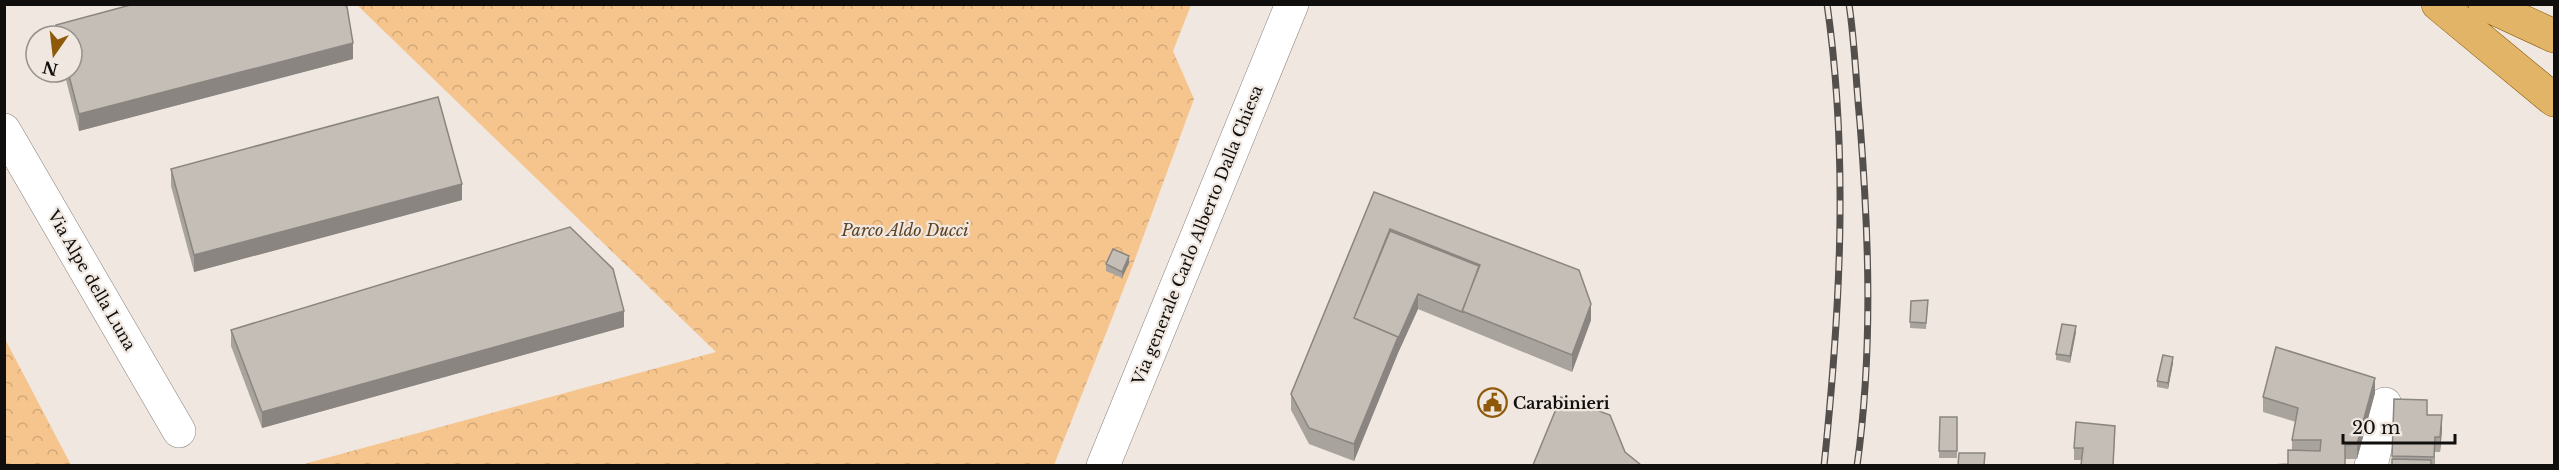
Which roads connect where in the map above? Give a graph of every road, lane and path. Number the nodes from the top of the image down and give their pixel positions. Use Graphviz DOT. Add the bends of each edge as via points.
graph roads {
  1 [pos="1293,4"];
  2 [pos="2438,4"];
  3 [pos="2485,4"];
  4 [pos="2554,36"];
  5 [pos="2554,100"];
  6 [pos="4,130"];
  7 [pos="2385,404"];
  8 [pos="179,431"];
  9 [pos="1103,465"];
  10 [pos="2371,465"];
  1 -- 9 [label="street, Via generale Carlo Alberto Dalla Chiesa"];
  2 -- 5 [label="main road"];
  3 -- 4 [label="main road"];
  6 -- 8 [label="street, Via Alpe della Luna"];
  7 -- 10 [label="street"];
}
